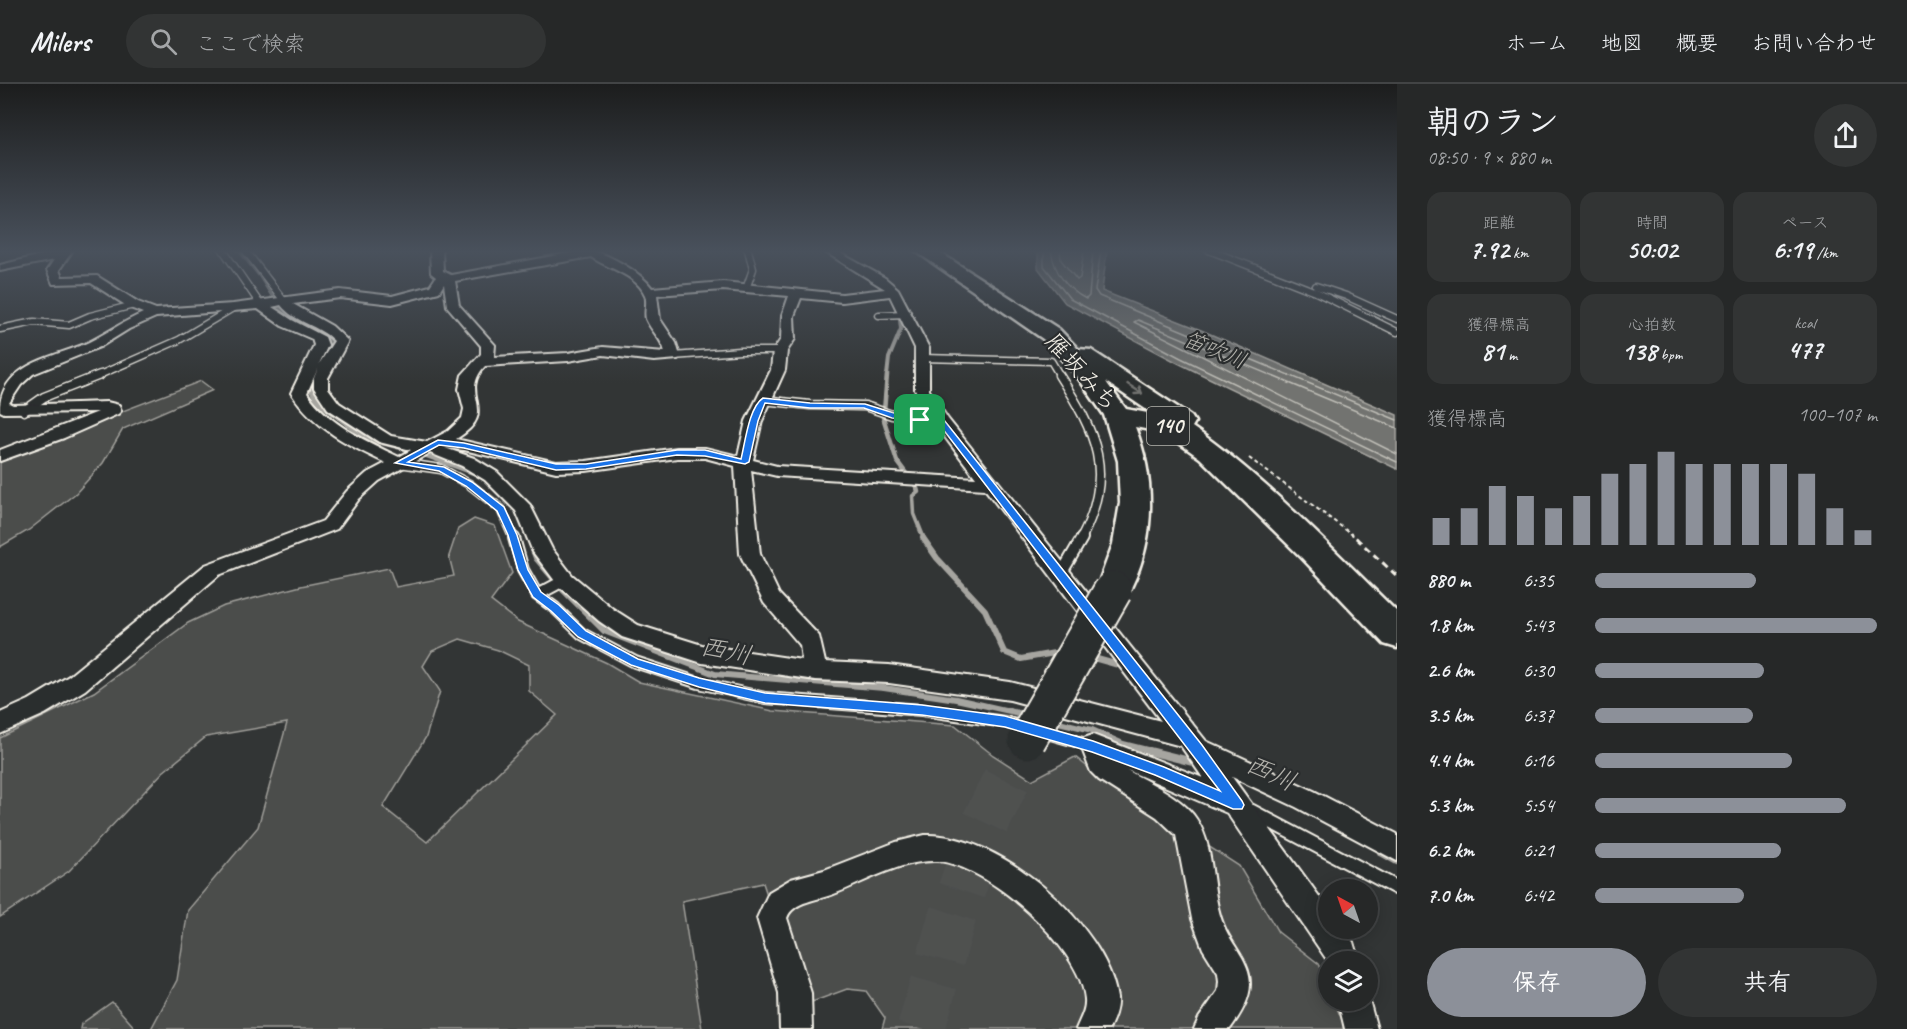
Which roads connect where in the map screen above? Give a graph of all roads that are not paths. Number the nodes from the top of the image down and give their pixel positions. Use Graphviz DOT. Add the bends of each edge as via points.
graph roads {
  1 [pos="117,294"];
  2 [pos="253,294"];
  3 [pos="279,294"];
  4 [pos="339,294"];
  5 [pos="341,294"];
  6 [pos="415,294"];
  7 [pos="450,294"];
  8 [pos="650,294"];
  9 [pos="789,294"];
  10 [pos="876,294"];
  11 [pos="895,294"];
  12 [pos="991,294"];
  13 [pos="1320,294"];
  14 [pos="1341,294"];
  15 [pos="796,295"];
  16 [pos="284,301"];
  17 [pos="260,304"];
  18 [pos="134,305"];
  19 [pos="233,309"];
  20 [pos="154,313"];
  21 [pos="906,314"];
  22 [pos="879,315"];
  23 [pos="1397,319"];
  24 [pos="0,329"];
  25 [pos="1397,332"];
  26 [pos="1052,334"];
  27 [pos="780,351"];
  28 [pos="673,356"];
  29 [pos="922,358"];
  30 [pos="481,362"];
  31 [pos="763,400"];
  32 [pos="24,411"];
  33 [pos="1117,415"];
  34 [pos="941,422"];
  35 [pos="433,445"];
  36 [pos="1210,452"];
  37 [pos="0,456"];
  38 [pos="745,462"];
  39 [pos="399,463"];
  40 [pos="991,484"];
  41 [pos="1061,574"];
  42 [pos="565,580"];
  43 [pos="537,595"];
  44 [pos="1397,634"];
  45 [pos="815,671"];
  46 [pos="0,724"];
  47 [pos="1192,743"];
  48 [pos="1093,746"];
  49 [pos="1016,760"];
  50 [pos="1238,805"];
  51 [pos="1397,848"];
  52 [pos="1397,888"];
  53 [pos="1341,951"];
  54 [pos="1357,1011"];
  55 [pos="796,1029"];
  56 [pos="1092,1029"];
  57 [pos="1210,1029"];
  58 [pos="1361,1029"];
  1 -- 18 [label="street"];
  2 -- 17 [label="lane"];
  3 -- 16 [label="lane"];
  4 -- 16 [label="street"];
  5 -- 6 [label="street" via="392,300"];
  7 -- 30 [label="street" via="453,306 488,345 488,355"];
  8 -- 28 [label="street" via="652,318 670,342"];
  9 -- 15 [label="street"];
  10 -- 15 [label="street" via="842,298"];
  11 -- 21 [label="street"];
  12 -- 26 [label="highway, 雁坂みち / 140"];
  13 -- 25 [label="lane"];
  14 -- 23 [label="lane"];
  15 -- 27 [label="street" via="788,316 788,339"];
  16 -- 17 [label="street"];
  16 -- 35 [label="street" via="296,313 329,327 341,341 321,378 321,388 333,406 385,439"];
  17 -- 19 [label="street"];
  17 -- 39 [label="street" via="318,338 321,345 299,393 307,408 335,429"];
  18 -- 20 [label="street"];
  18 -- 24 [label="lane" via="69,325 34,322"];
  19 -- 20 [label="street"];
  19 -- 32 [label="lane" via="170,343 72,387 40,397"];
  20 -- 32 [label="street" via="95,344 28,371 1,404 9,410"];
  21 -- 22 [label="lane"];
  21 -- 29 [label="street" via="922,348"];
  26 -- 33 [label="highway, 雁坂みち / 140" via="1086,371"];
  26 -- 36 [label="highway, one-way" via="1169,412 1198,435"];
  27 -- 28 [label="lane"];
  27 -- 31 [label="street" via="778,370"];
  28 -- 30 [label="street" via="603,351"];
  29 -- 34 [label="street" via="922,390"];
  29 -- 41 [label="lane" via="1051,362 1085,418 1101,461 1100,483 1085,536"];
  30 -- 35 [label="street" via="469,375 466,389 472,409 469,420"];
  31 -- 34 [label="lane" via="865,406 892,416"];
  31 -- 38 [label="street"];
  32 -- 37 [label="street" via="114,408 109,414"];
  33 -- 36 [label="highway, 雁坂みち / 140" via="1162,424 1182,432"];
  33 -- 49 [label="highway, 140, bridge" via="1134,465 1137,494 1127,556 1113,590"];
  34 -- 40 [label="street"];
  35 -- 38 [label="street" via="464,446 556,467 677,453 705,453"];
  35 -- 39 [label="street"];
  35 -- 42 [label="street" via="491,476 517,500 543,552"];
  36 -- 44 [label="highway, 雁坂みち / 140"];
  38 -- 40 [label="street" via="777,471"];
  38 -- 45 [label="street" via="742,470 750,554 771,598 811,642"];
  39 -- 43 [label="lane" via="441,469 469,484 501,509 523,570"];
  39 -- 46 [label="street" via="373,477 352,495 330,525 212,570 77,683"];
  40 -- 41 [label="street"];
  41 -- 47 [label="street"];
  42 -- 43 [label="lane"];
  42 -- 45 [label="street" via="630,631 702,654"];
  43 -- 48 [label="lane" via="582,634 635,662 699,682 765,698 922,710 1005,722"];
  45 -- 47 [label="street" via="890,674 1010,691"];
  47 -- 50 [label="street"];
  47 -- 51 [label="street"];
  48 -- 50 [label="street"];
  48 -- 57 [label="street" via="1100,764 1108,771 1166,808 1188,829 1201,904 1212,936 1232,967 1235,982 1231,1000"];
  50 -- 52 [label="lane"];
  50 -- 53 [label="street"];
  54 -- 58 [label="street"];
  55 -- 56 [label="street" via="795,993 772,918 774,905 781,897 911,850 935,847 953,850 986,866 1034,896 1057,918 1090,969 1101,999"];
}
